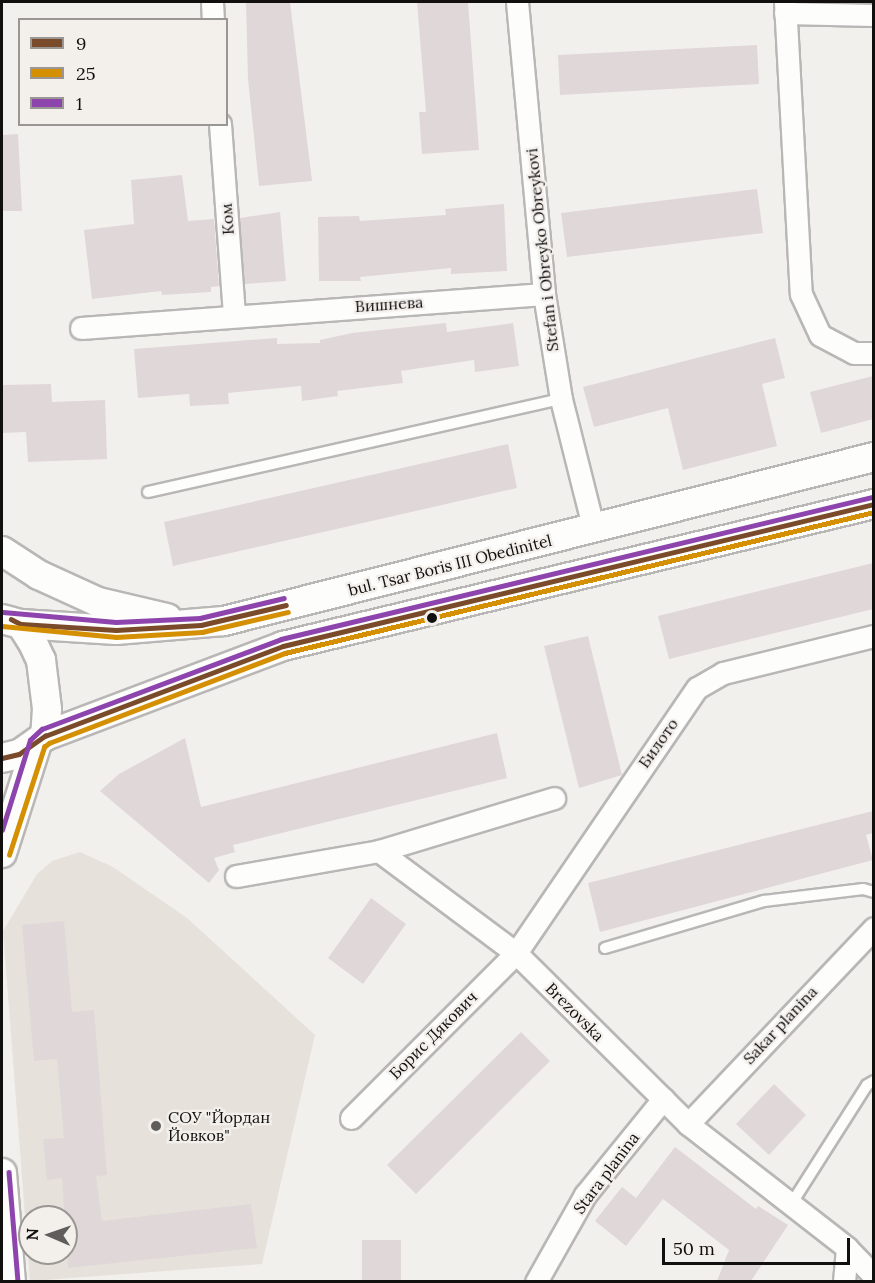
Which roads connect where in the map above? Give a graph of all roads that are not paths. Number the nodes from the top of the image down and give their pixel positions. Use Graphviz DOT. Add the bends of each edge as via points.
graph roads {
  1 [pos="212,2"];
  2 [pos="517,2"];
  3 [pos="785,7"];
  4 [pos="873,15"];
  5 [pos="213,18"];
  6 [pos="220,126"];
  7 [pos="544,294"];
  8 [pos="234,314"];
  9 [pos="81,328"];
  10 [pos="873,353"];
  11 [pos="561,399"];
  12 [pos="873,457"];
  13 [pos="148,492"];
  14 [pos="873,504"];
  15 [pos="594,530"];
  16 [pos="2,551"];
  17 [pos="9,616"];
  18 [pos="201,625"];
  19 [pos="873,636"];
  20 [pos="41,740"];
  21 [pos="2,758"];
  22 [pos="554,798"];
  23 [pos="379,851"];
  24 [pos="2,853"];
  25 [pos="236,876"];
  26 [pos="873,892"];
  27 [pos="873,928"];
  28 [pos="605,948"];
  29 [pos="516,953"];
  30 [pos="873,1081"];
  31 [pos="663,1099"];
  32 [pos="351,1118"];
  33 [pos="688,1124"];
  34 [pos="2,1173"];
  35 [pos="790,1206"];
  36 [pos="847,1248"];
  37 [pos="873,1276"];
  38 [pos="11,1281"];
  39 [pos="536,1281"];
  40 [pos="844,1281"];
  1 -- 5 [label="street"];
  2 -- 7 [label="street, Stefan i Obreyko Obreykovi"];
  3 -- 4 [label="street"];
  3 -- 10 [label="street" via="801,294 820,335 854,354"];
  6 -- 8 [label="street, Ком"];
  7 -- 8 [label="street, Вишнева"];
  7 -- 11 [label="street, Stefan i Obreyko Obreykovi"];
  8 -- 9 [label="street, Вишнева"];
  11 -- 13 [label="lane"];
  11 -- 15 [label="street, Stefan i Obreyko Obreykovi"];
  12 -- 15 [label="main road, bul. Tsar Boris III Obedinitel"];
  14 -- 20 [label="main road" via="283,646"];
  15 -- 18 [label="main road, bul. Tsar Boris III Obedinitel"];
  16 -- 18 [label="main road" via="55,583 98,602"];
  17 -- 18 [label="main road, bul. Tsar Boris III Obedinitel" via="116,630"];
  17 -- 20 [label="main road" via="41,660 46,693"];
  19 -- 29 [label="street, Билото" via="723,674 697,687"];
  20 -- 21 [label="main road"];
  20 -- 24 [label="main road"];
  22 -- 23 [label="street"];
  23 -- 25 [label="street"];
  23 -- 29 [label="street, Brezovska"];
  26 -- 28 [label="lane" via="863,889 764,901"];
  27 -- 33 [label="street, Sakar planina"];
  29 -- 31 [label="street, Brezovska"];
  29 -- 32 [label="street, Борис Дякович"];
  30 -- 35 [label="lane" via="867,1084"];
  31 -- 33 [label="street, Brezovska"];
  31 -- 39 [label="street, Stara planina" via="585,1195"];
  33 -- 35 [label="street, Brezovska"];
  34 -- 38 [label="main road"];
  35 -- 36 [label="street, Brezovska"];
  36 -- 37 [label="street, Brezovska"];
  36 -- 40 [label="street"];
}
